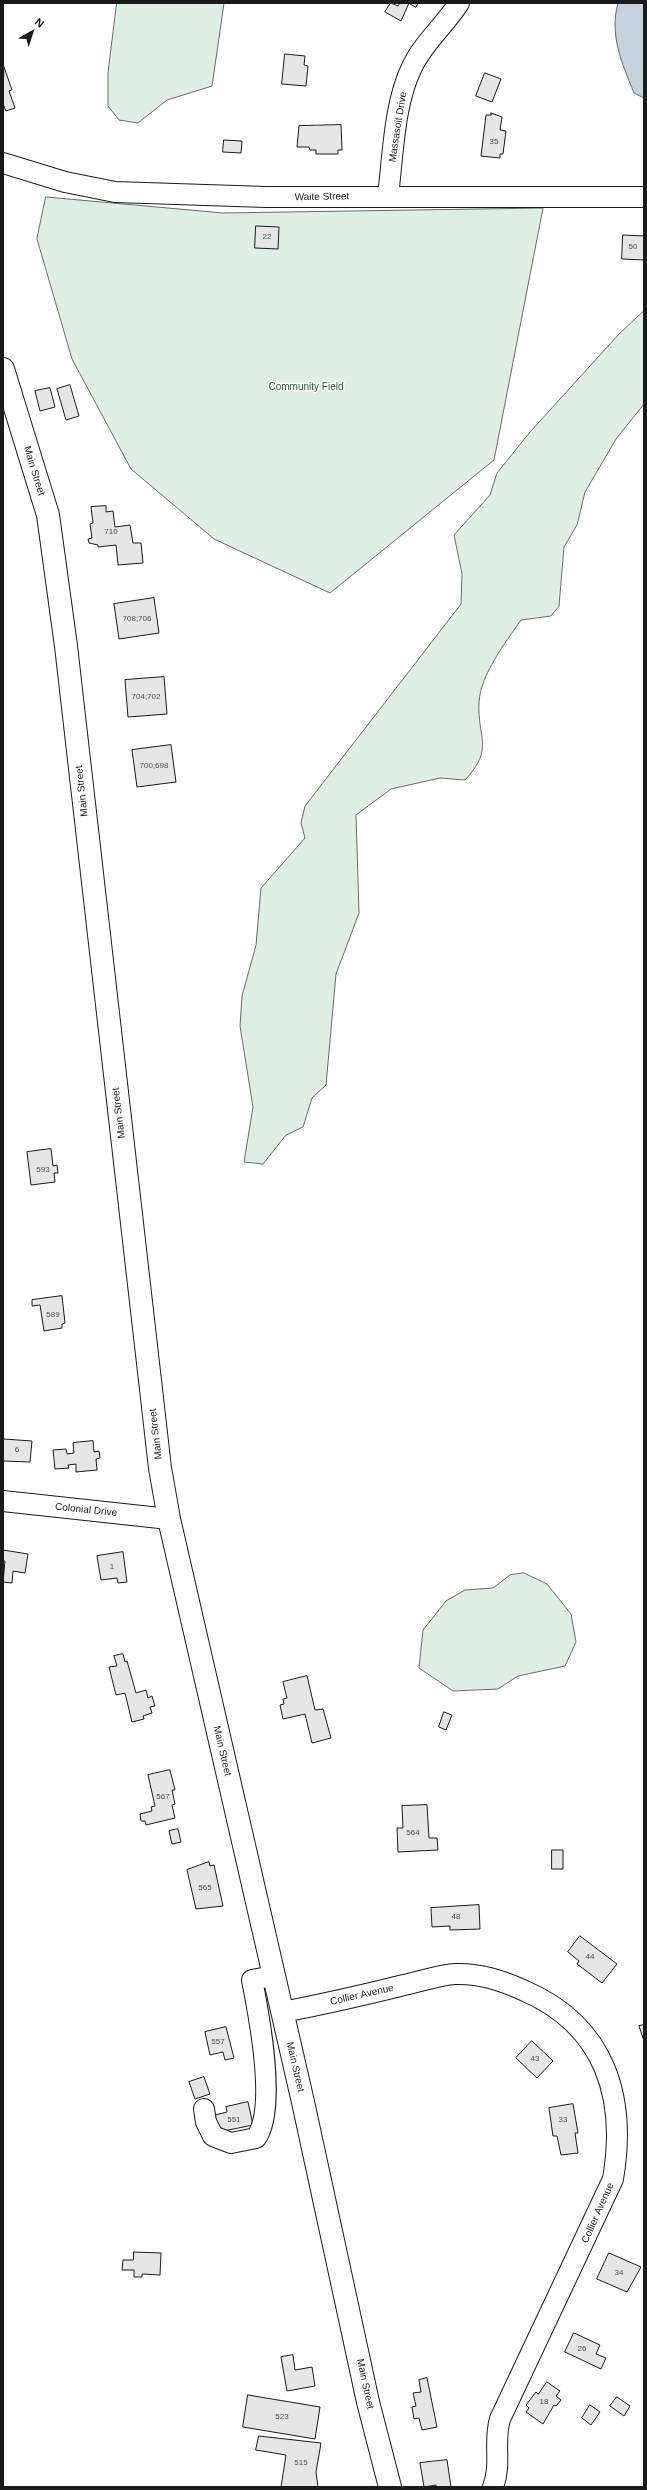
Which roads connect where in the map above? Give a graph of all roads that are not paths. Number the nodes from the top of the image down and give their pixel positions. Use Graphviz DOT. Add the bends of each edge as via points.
graph roads {
  1 [pos="459,3"];
  2 [pos="3,163"];
  3 [pos="388,196"];
  4 [pos="644,197"];
  5 [pos="3,369"];
  6 [pos="3,1501"];
  7 [pos="169,1519"];
  8 [pos="274,1976"];
  9 [pos="283,2012"];
  10 [pos="204,2109"];
  11 [pos="390,2487"];
  12 [pos="493,2487"];
  1 -- 3 [label="street, Massasoit Drive" via="417,57 408,76 401,100"];
  2 -- 3 [label="street, Waite Street" via="65,182 115,192 266,197"];
  3 -- 4 [label="street, Waite Street"];
  5 -- 7 [label="highway, Main Street" via="48,515 66,646 160,1468"];
  6 -- 7 [label="street, Colonial Drive"];
  7 -- 8 [label="highway, Main Street"];
  8 -- 9 [label="highway, Main Street"];
  8 -- 10 [label="street" via="252,1980 265,2064 266,2112 261,2130 256,2138 231,2143 213,2136 206,2122"];
  9 -- 11 [label="highway, Main Street" via="368,2402"];
  9 -- 12 [label="street, Collier Avenue" via="455,1974 502,1981 541,1998 568,2016 590,2041 602,2063 611,2087 618,2127 618,2152 613,2179 500,2419 497,2439 499,2472"];
}
